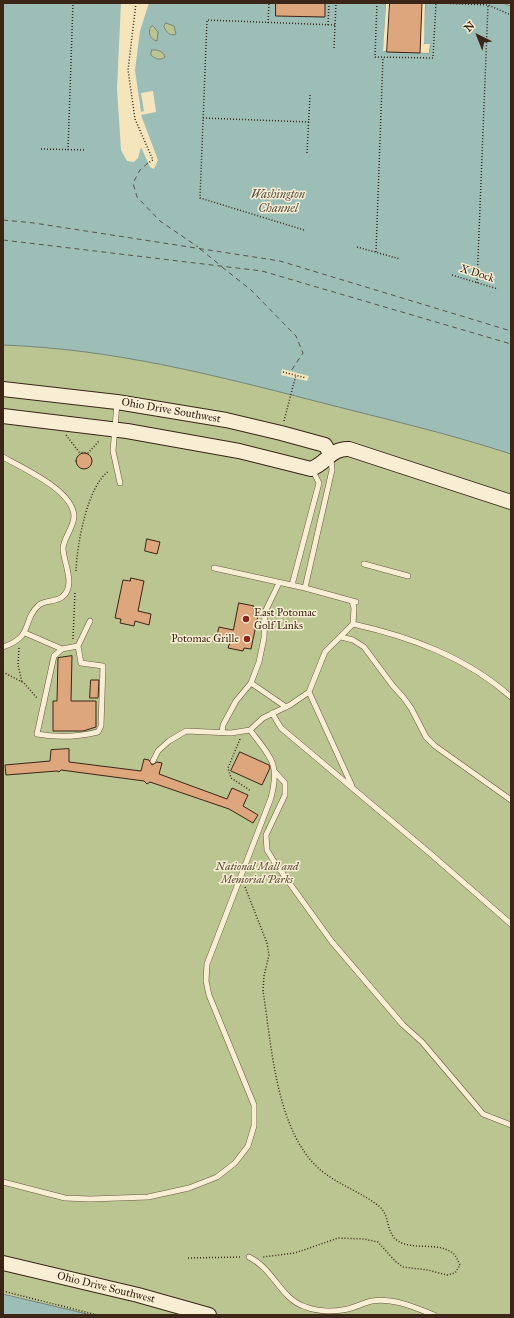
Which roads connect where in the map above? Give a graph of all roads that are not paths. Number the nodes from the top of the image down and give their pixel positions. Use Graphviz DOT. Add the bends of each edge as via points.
graph roads {
  1 [pos="3,389"];
  2 [pos="117,402"];
  3 [pos="3,416"];
  4 [pos="109,433"];
  5 [pos="331,455"];
  6 [pos="3,457"];
  7 [pos="311,469"];
  8 [pos="120,483"];
  9 [pos="511,502"];
  10 [pos="364,564"];
  11 [pos="214,568"];
  12 [pos="408,576"];
  13 [pos="279,582"];
  14 [pos="292,585"];
  15 [pos="304,588"];
  16 [pos="90,620"];
  17 [pos="352,624"];
  18 [pos="25,633"];
  19 [pos="341,637"];
  20 [pos="78,646"];
  21 [pos="3,647"];
  22 [pos="62,649"];
  23 [pos="251,683"];
  24 [pos="309,692"];
  25 [pos="511,697"];
  26 [pos="286,707"];
  27 [pos="272,713"];
  28 [pos="250,730"];
  29 [pos="222,732"];
  30 [pos="153,761"];
  31 [pos="275,772"];
  32 [pos="353,787"];
  33 [pos="511,800"];
  34 [pos="511,924"];
  35 [pos="511,1125"];
  36 [pos="3,1182"];
  37 [pos="249,1257"];
  38 [pos="3,1263"];
  39 [pos="209,1315"];
  40 [pos="434,1315"];
  1 -- 2 [label="street, Ohio Drive Southwest"];
  2 -- 4 [label="lane"];
  2 -- 5 [label="street, Ohio Drive Southwest" via="226,420 280,433 325,446"];
  3 -- 4 [label="street"];
  4 -- 7 [label="street" via="233,450"];
  4 -- 8 [label="lane"];
  5 -- 7 [label="street" via="321,466"];
  5 -- 9 [label="street" via="342,449 354,450"];
  5 -- 15 [label="lane" via="332,470"];
  6 -- 18 [label="lane" via="49,483 70,504 74,514 63,547 69,582 66,593 61,598 40,604 32,614"];
  7 -- 14 [label="lane" via="319,482"];
  10 -- 12 [label="lane"];
  11 -- 13 [label="lane"];
  13 -- 14 [label="lane"];
  13 -- 23 [label="lane" via="265,612 264,638"];
  14 -- 15 [label="lane"];
  15 -- 17 [label="lane" via="354,601"];
  16 -- 20 [label="lane"];
  17 -- 19 [label="lane"];
  17 -- 25 [label="lane" via="395,635 444,653 479,673"];
  18 -- 21 [label="lane" via="14,643"];
  18 -- 22 [label="lane"];
  19 -- 24 [label="lane" via="325,652"];
  19 -- 33 [label="lane" via="353,640 364,647 382,673 408,702 426,737 435,746"];
  20 -- 22 [label="lane"];
  20 -- 22 [label="lane" via="80,663 103,666 101,726 98,732 83,736 54,737 38,734 54,656"];
  23 -- 26 [label="lane"];
  23 -- 29 [label="lane" via="236,701"];
  24 -- 26 [label="lane"];
  24 -- 32 [label="lane"];
  26 -- 27 [label="lane"];
  27 -- 28 [label="lane"];
  27 -- 32 [label="lane" via="282,728"];
  28 -- 29 [label="lane"];
  28 -- 31 [label="lane" via="274,764"];
  29 -- 30 [label="lane" via="186,731 158,751"];
  31 -- 35 [label="lane" via="285,783 285,795 266,835 267,850 275,863 332,942 402,1025 422,1042 483,1114"];
  31 -- 36 [label="lane" via="276,780 271,798 207,964 206,981 218,1020 254,1105 254,1126 248,1146 235,1163 217,1177 189,1188 148,1197 65,1198"];
  32 -- 34 [label="lane"];
  37 -- 40 [label="lane" via="260,1263 296,1303 307,1308 343,1310 372,1301 386,1301 412,1306"];
  38 -- 39 [label="street, Ohio Drive Southwest" via="138,1295"];
}
